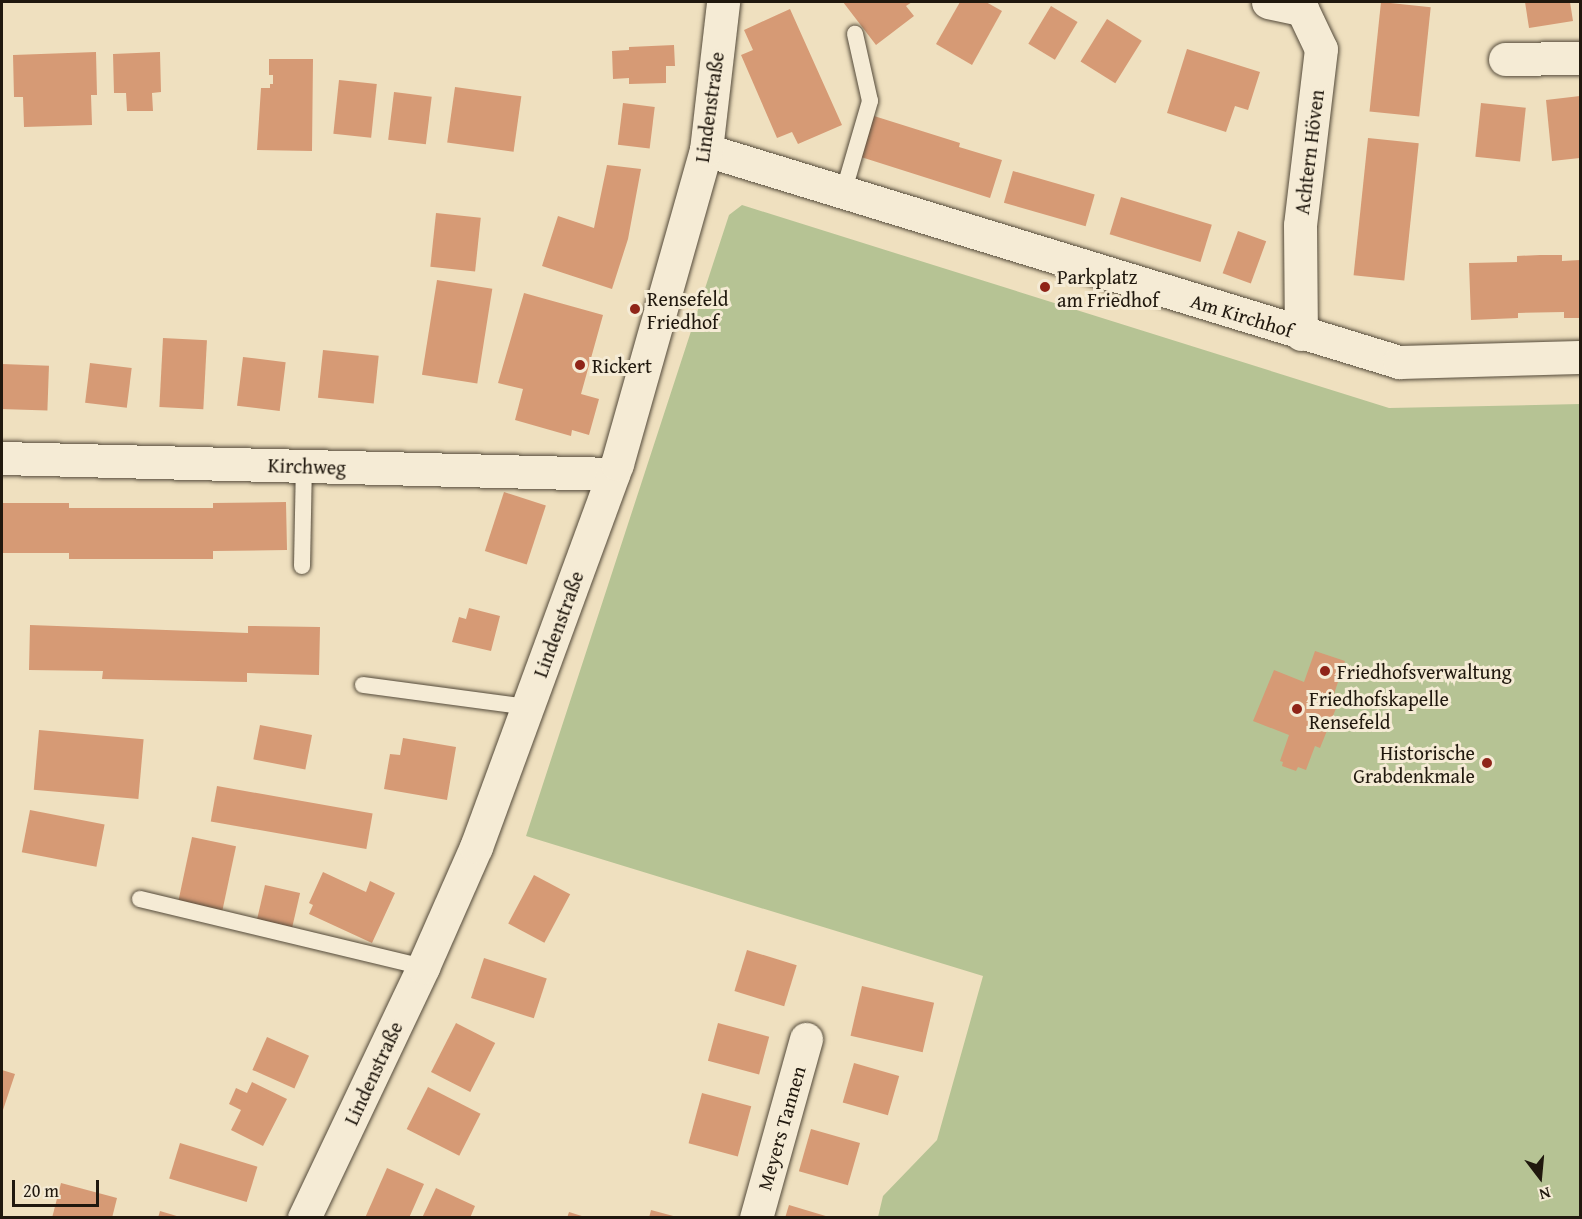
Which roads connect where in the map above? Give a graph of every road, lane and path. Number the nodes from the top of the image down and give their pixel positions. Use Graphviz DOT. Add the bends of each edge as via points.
graph roads {
  1 [pos="723,2"];
  2 [pos="1268,2"];
  3 [pos="855,34"];
  4 [pos="1581,58"];
  5 [pos="1505,59"];
  6 [pos="706,150"];
  7 [pos="844,190"];
  8 [pos="1301,334"];
  9 [pos="1581,357"];
  10 [pos="2,458"];
  11 [pos="304,466"];
  12 [pos="613,474"];
  13 [pos="302,566"];
  14 [pos="363,684"];
  15 [pos="527,707"];
  16 [pos="140,899"];
  17 [pos="423,967"];
  18 [pos="806,1039"];
  19 [pos="304,1218"];
  20 [pos="756,1218"];
  1 -- 6 [label="street, Lindenstraße"];
  2 -- 8 [label="street, Achtern Höven" via="1302,9 1321,49 1300,225"];
  3 -- 7 [label="lane" via="870,101"];
  4 -- 5 [label="street"];
  6 -- 7 [label="street, Am Kirchhof"];
  6 -- 12 [label="street, Lindenstraße"];
  7 -- 8 [label="street, Am Kirchhof"];
  8 -- 9 [label="street, Am Kirchhof" via="1399,362"];
  10 -- 11 [label="street, Kirchweg"];
  11 -- 12 [label="street, Kirchweg"];
  11 -- 13 [label="lane"];
  12 -- 15 [label="street, Lindenstraße"];
  14 -- 15 [label="lane"];
  15 -- 17 [label="street, Lindenstraße" via="476,847"];
  16 -- 17 [label="lane"];
  17 -- 19 [label="street, Lindenstraße"];
  18 -- 20 [label="street, Meyers Tannen"];
}
